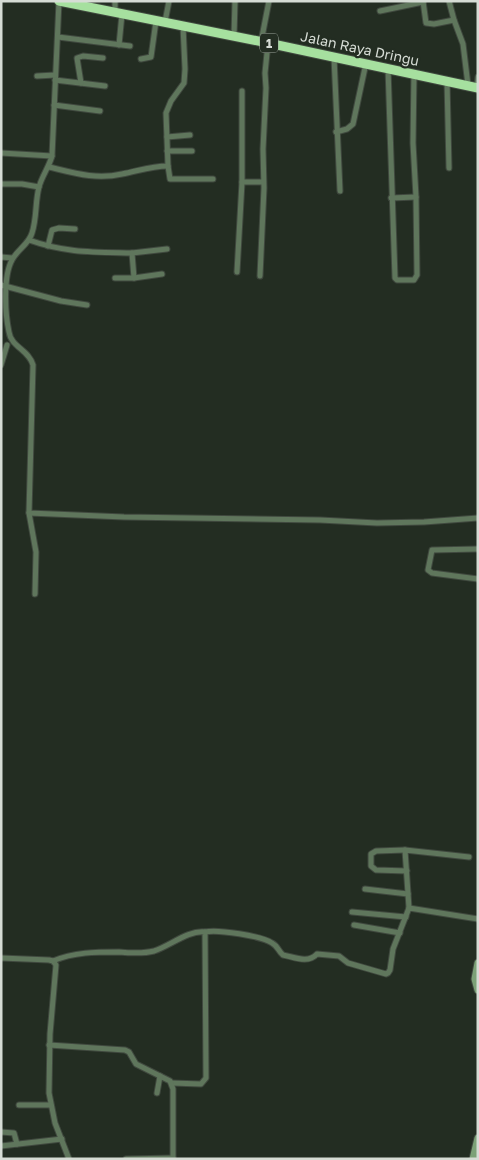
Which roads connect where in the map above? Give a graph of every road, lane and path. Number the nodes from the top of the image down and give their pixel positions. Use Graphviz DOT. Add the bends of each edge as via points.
graph roads {
  1 [pos="115,1"];
  2 [pos="169,1"];
  3 [pos="235,1"];
  4 [pos="269,1"];
  5 [pos="423,1"];
  6 [pos="449,1"];
  7 [pos="59,4"];
  8 [pos="380,11"];
  9 [pos="118,13"];
  10 [pos="454,20"];
  11 [pos="161,22"];
  12 [pos="183,26"];
  13 [pos="234,36"];
  14 [pos="58,37"];
  15 [pos="265,42"];
  16 [pos="119,44"];
  17 [pos="130,46"];
  18 [pos="334,56"];
  19 [pos="103,58"];
  20 [pos="142,59"];
  21 [pos="366,63"];
  22 [pos="388,67"];
  23 [pos="414,73"];
  24 [pos="37,76"];
  25 [pos="55,77"];
  26 [pos="478,77"];
  27 [pos="448,81"];
  28 [pos="81,83"];
  29 [pos="104,86"];
  30 [pos="475,88"];
  31 [pos="242,91"];
  32 [pos="54,105"];
  33 [pos="100,111"];
  34 [pos="336,132"];
  35 [pos="190,135"];
  36 [pos="167,136"];
  37 [pos="167,151"];
  38 [pos="192,151"];
  39 [pos="1,153"];
  40 [pos="52,156"];
  41 [pos="49,166"];
  42 [pos="168,166"];
  43 [pos="449,168"];
  44 [pos="213,179"];
  45 [pos="242,182"];
  46 [pos="263,182"];
  47 [pos="1,184"];
  48 [pos="39,187"];
  49 [pos="340,191"];
  50 [pos="416,197"];
  51 [pos="391,198"];
  52 [pos="75,229"];
  53 [pos="29,240"];
  54 [pos="48,246"];
  55 [pos="167,249"];
  56 [pos="132,253"];
  57 [pos="1,257"];
  58 [pos="12,258"];
  59 [pos="236,272"];
  60 [pos="162,274"];
  61 [pos="260,276"];
  62 [pos="115,278"];
  63 [pos="134,278"];
  64 [pos="4,286"];
  65 [pos="87,305"];
  66 [pos="4,306"];
  67 [pos="7,343"];
  68 [pos="1,365"];
  69 [pos="29,513"];
  70 [pos="478,518"];
  71 [pos="478,550"];
  72 [pos="478,579"];
  73 [pos="35,594"];
  74 [pos="405,850"];
  75 [pos="469,857"];
  76 [pos="407,871"];
  77 [pos="365,889"];
  78 [pos="408,894"];
  79 [pos="409,908"];
  80 [pos="352,912"];
  81 [pos="406,918"];
  82 [pos="478,919"];
  83 [pos="354,924"];
  84 [pos="205,932"];
  85 [pos="400,933"];
  86 [pos="1,958"];
  87 [pos="53,961"];
  88 [pos="478,963"];
  89 [pos="476,981"];
  90 [pos="478,990"];
  91 [pos="49,1045"];
  92 [pos="160,1076"];
  93 [pos="172,1083"];
  94 [pos="157,1093"];
  95 [pos="19,1105"];
  96 [pos="50,1105"];
  97 [pos="1,1132"];
  98 [pos="478,1138"];
  99 [pos="62,1139"];
  100 [pos="16,1144"];
  101 [pos="1,1146"];
  102 [pos="173,1158"];
  103 [pos="68,1159"];
  104 [pos="126,1159"];
  105 [pos="473,1159"];
  1 -- 9 [label="street"];
  2 -- 11 [label="street"];
  3 -- 13 [label="street"];
  4 -- 15 [label="street"];
  5 -- 8 [label="street"];
  5 -- 10 [label="street" via="426,23"];
  6 -- 10 [label="street"];
  7 -- 9 [label="highway, Jalan Raya Dringu / 1"];
  7 -- 14 [label="street"];
  9 -- 11 [label="highway, Jalan Raya Dringu / 1"];
  9 -- 16 [label="street"];
  10 -- 30 [label="street"];
  11 -- 12 [label="highway, Jalan Raya Dringu / 1"];
  11 -- 20 [label="street" via="151,57"];
  12 -- 13 [label="highway, Jalan Raya Dringu / 1"];
  12 -- 36 [label="street" via="184,83 168,106"];
  13 -- 15 [label="highway, Jalan Raya Dringu / 1"];
  14 -- 16 [label="street"];
  14 -- 25 [label="street"];
  15 -- 18 [label="highway, Jalan Raya Dringu / 1"];
  15 -- 46 [label="street"];
  16 -- 17 [label="street"];
  18 -- 21 [label="highway, Jalan Raya Dringu / 1"];
  18 -- 34 [label="street"];
  19 -- 28 [label="street" via="77,58"];
  21 -- 22 [label="highway, Jalan Raya Dringu / 1"];
  21 -- 34 [label="street" via="352,124 347,130"];
  22 -- 23 [label="highway, Jalan Raya Dringu / 1"];
  22 -- 51 [label="street"];
  23 -- 27 [label="highway, Jalan Raya Dringu / 1"];
  23 -- 50 [label="street"];
  24 -- 25 [label="street"];
  25 -- 28 [label="street"];
  25 -- 32 [label="street"];
  26 -- 30 [label="street"];
  27 -- 30 [label="highway, Jalan Raya Dringu / 1"];
  27 -- 43 [label="street"];
  28 -- 29 [label="street"];
  31 -- 45 [label="street"];
  32 -- 33 [label="street"];
  32 -- 40 [label="street"];
  34 -- 49 [label="street"];
  35 -- 36 [label="street"];
  36 -- 37 [label="street"];
  37 -- 38 [label="street"];
  37 -- 42 [label="street"];
  39 -- 40 [label="street"];
  40 -- 41 [label="street"];
  41 -- 42 [label="street" via="99,177"];
  41 -- 48 [label="street"];
  42 -- 44 [label="street" via="170,179"];
  45 -- 46 [label="street"];
  45 -- 59 [label="street"];
  46 -- 61 [label="street"];
  47 -- 48 [label="street"];
  48 -- 53 [label="street"];
  50 -- 51 [label="street"];
  50 -- 51 [label="street" via="417,275 414,280 395,278"];
  52 -- 54 [label="street" via="52,230"];
  53 -- 54 [label="street"];
  53 -- 58 [label="street"];
  54 -- 56 [label="street" via="81,253"];
  55 -- 56 [label="street"];
  56 -- 63 [label="street"];
  57 -- 58 [label="street"];
  58 -- 64 [label="street"];
  60 -- 63 [label="street"];
  62 -- 63 [label="street"];
  64 -- 65 [label="street"];
  64 -- 66 [label="street"];
  66 -- 67 [label="street" via="9,333"];
  67 -- 68 [label="street"];
  67 -- 69 [label="street" via="30,357 33,370"];
  69 -- 70 [label="street" via="377,523"];
  69 -- 73 [label="street" via="36,552"];
  71 -- 72 [label="street" via="432,550 428,570"];
  74 -- 75 [label="street"];
  74 -- 76 [label="street"];
  74 -- 76 [label="street" via="376,851 370,857 371,866 376,870"];
  76 -- 78 [label="street"];
  77 -- 78 [label="street"];
  78 -- 79 [label="street"];
  79 -- 81 [label="street"];
  79 -- 82 [label="street"];
  80 -- 81 [label="street"];
  81 -- 85 [label="street"];
  83 -- 85 [label="street"];
  84 -- 85 [label="street" via="215,930 263,938 283,954 307,960 312,960 317,954 339,956 348,963 386,974"];
  84 -- 87 [label="street" via="184,937 153,951 87,952"];
  84 -- 93 [label="street" via="206,1078 201,1084"];
  86 -- 87 [label="street"];
  87 -- 91 [label="street" via="56,968"];
  88 -- 89 [label="street"];
  89 -- 90 [label="street"];
  91 -- 92 [label="street" via="125,1050 130,1052 136,1064"];
  91 -- 96 [label="street"];
  92 -- 93 [label="street"];
  92 -- 94 [label="street"];
  93 -- 102 [label="street"];
  95 -- 96 [label="street"];
  96 -- 99 [label="street"];
  97 -- 100 [label="street" via="14,1133"];
  98 -- 105 [label="street"];
  99 -- 100 [label="street"];
  99 -- 103 [label="street"];
  100 -- 101 [label="street"];
  102 -- 104 [label="street"];
}
